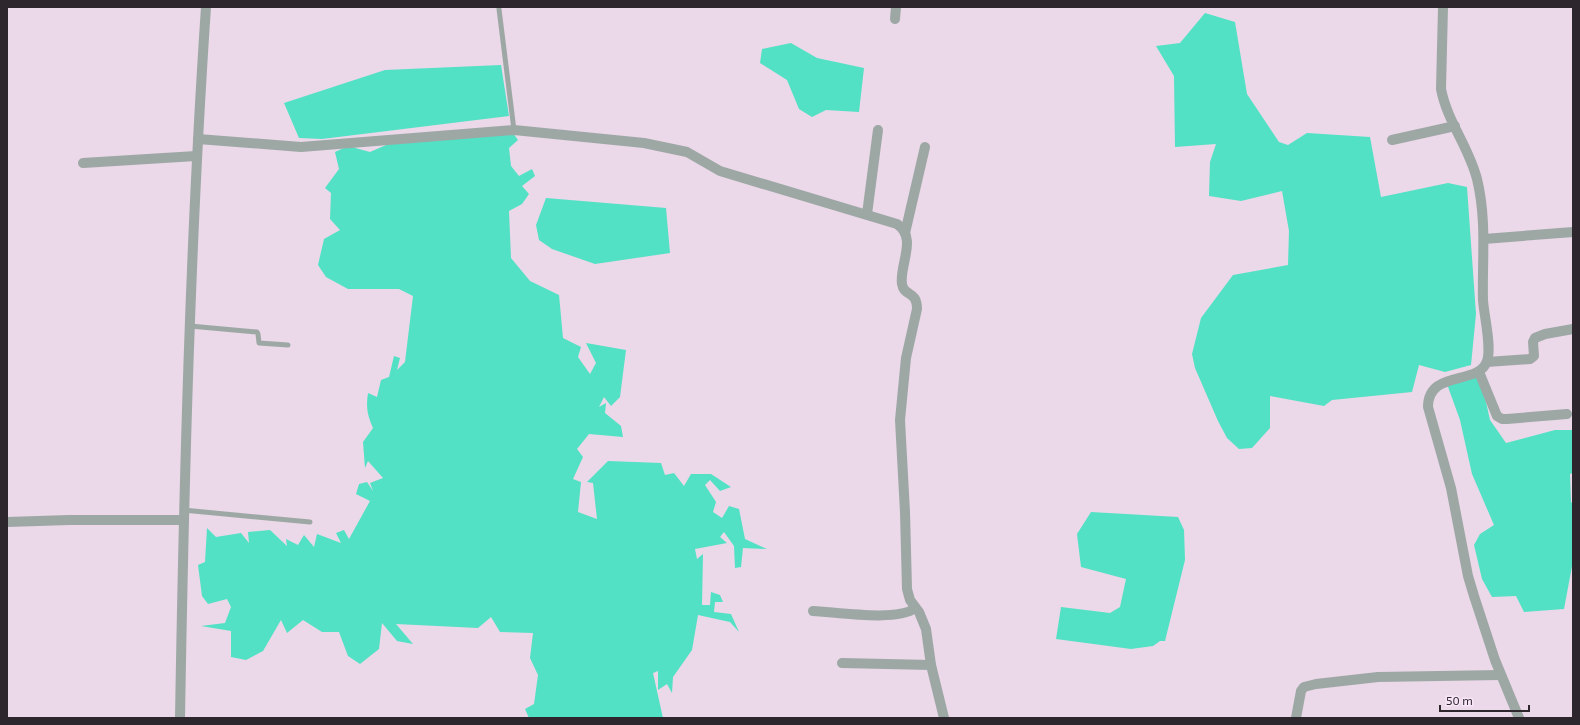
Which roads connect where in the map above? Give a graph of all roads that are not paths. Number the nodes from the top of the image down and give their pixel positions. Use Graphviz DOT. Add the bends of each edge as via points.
graph roads {
  1 [pos="206,7"];
  2 [pos="896,7"];
  3 [pos="1444,7"];
  4 [pos="499,9"];
  5 [pos="895,19"];
  6 [pos="1455,126"];
  7 [pos="514,130"];
  8 [pos="878,130"];
  9 [pos="198,139"];
  10 [pos="1392,140"];
  11 [pos="925,146"];
  12 [pos="196,156"];
  13 [pos="83,163"];
  14 [pos="867,214"];
  15 [pos="1573,232"];
  16 [pos="905,233"];
  17 [pos="1484,240"];
  18 [pos="190,326"];
  19 [pos="1573,329"];
  20 [pos="288,345"];
  21 [pos="1487,362"];
  22 [pos="1479,372"];
  23 [pos="1567,414"];
  24 [pos="183,515"];
  25 [pos="7,522"];
  26 [pos="310,522"];
  27 [pos="916,608"];
  28 [pos="813,611"];
  29 [pos="842,663"];
  30 [pos="931,665"];
  31 [pos="1500,675"];
  32 [pos="180,718"];
  33 [pos="944,718"];
  34 [pos="1296,718"];
  35 [pos="1519,718"];
  1 -- 9 [label="street"];
  2 -- 5 [label="street"];
  3 -- 6 [label="street" via="1441,89 1443,102"];
  4 -- 7 [label="lane"];
  6 -- 10 [label="street"];
  6 -- 17 [label="street" via="1476,178"];
  7 -- 9 [label="street" via="301,147"];
  7 -- 14 [label="street" via="644,142 687,152 720,171"];
  8 -- 14 [label="street"];
  9 -- 12 [label="street"];
  11 -- 16 [label="street"];
  12 -- 13 [label="street"];
  12 -- 18 [label="street"];
  14 -- 16 [label="street" via="897,224"];
  15 -- 17 [label="street"];
  16 -- 27 [label="street" via="907,244 902,284 904,290 916,299 917,308 906,358 900,420 907,589"];
  17 -- 21 [label="street" via="1483,300 1488,346"];
  18 -- 20 [label="lane" via="257,332 259,343"];
  18 -- 24 [label="street"];
  19 -- 21 [label="street" via="1537,336 1534,339 1534,356 1530,359"];
  21 -- 22 [label="street"];
  22 -- 23 [label="street" via="1499,418"];
  22 -- 31 [label="street" via="1442,384 1430,395 1428,407 1451,488 1470,583"];
  24 -- 25 [label="street"];
  24 -- 26 [label="lane"];
  24 -- 32 [label="street"];
  27 -- 28 [label="street" via="907,613 886,616"];
  27 -- 30 [label="street" via="926,629"];
  29 -- 30 [label="street"];
  30 -- 33 [label="street"];
  31 -- 34 [label="street" via="1378,677 1316,684 1301,691"];
  31 -- 35 [label="street"];
}
